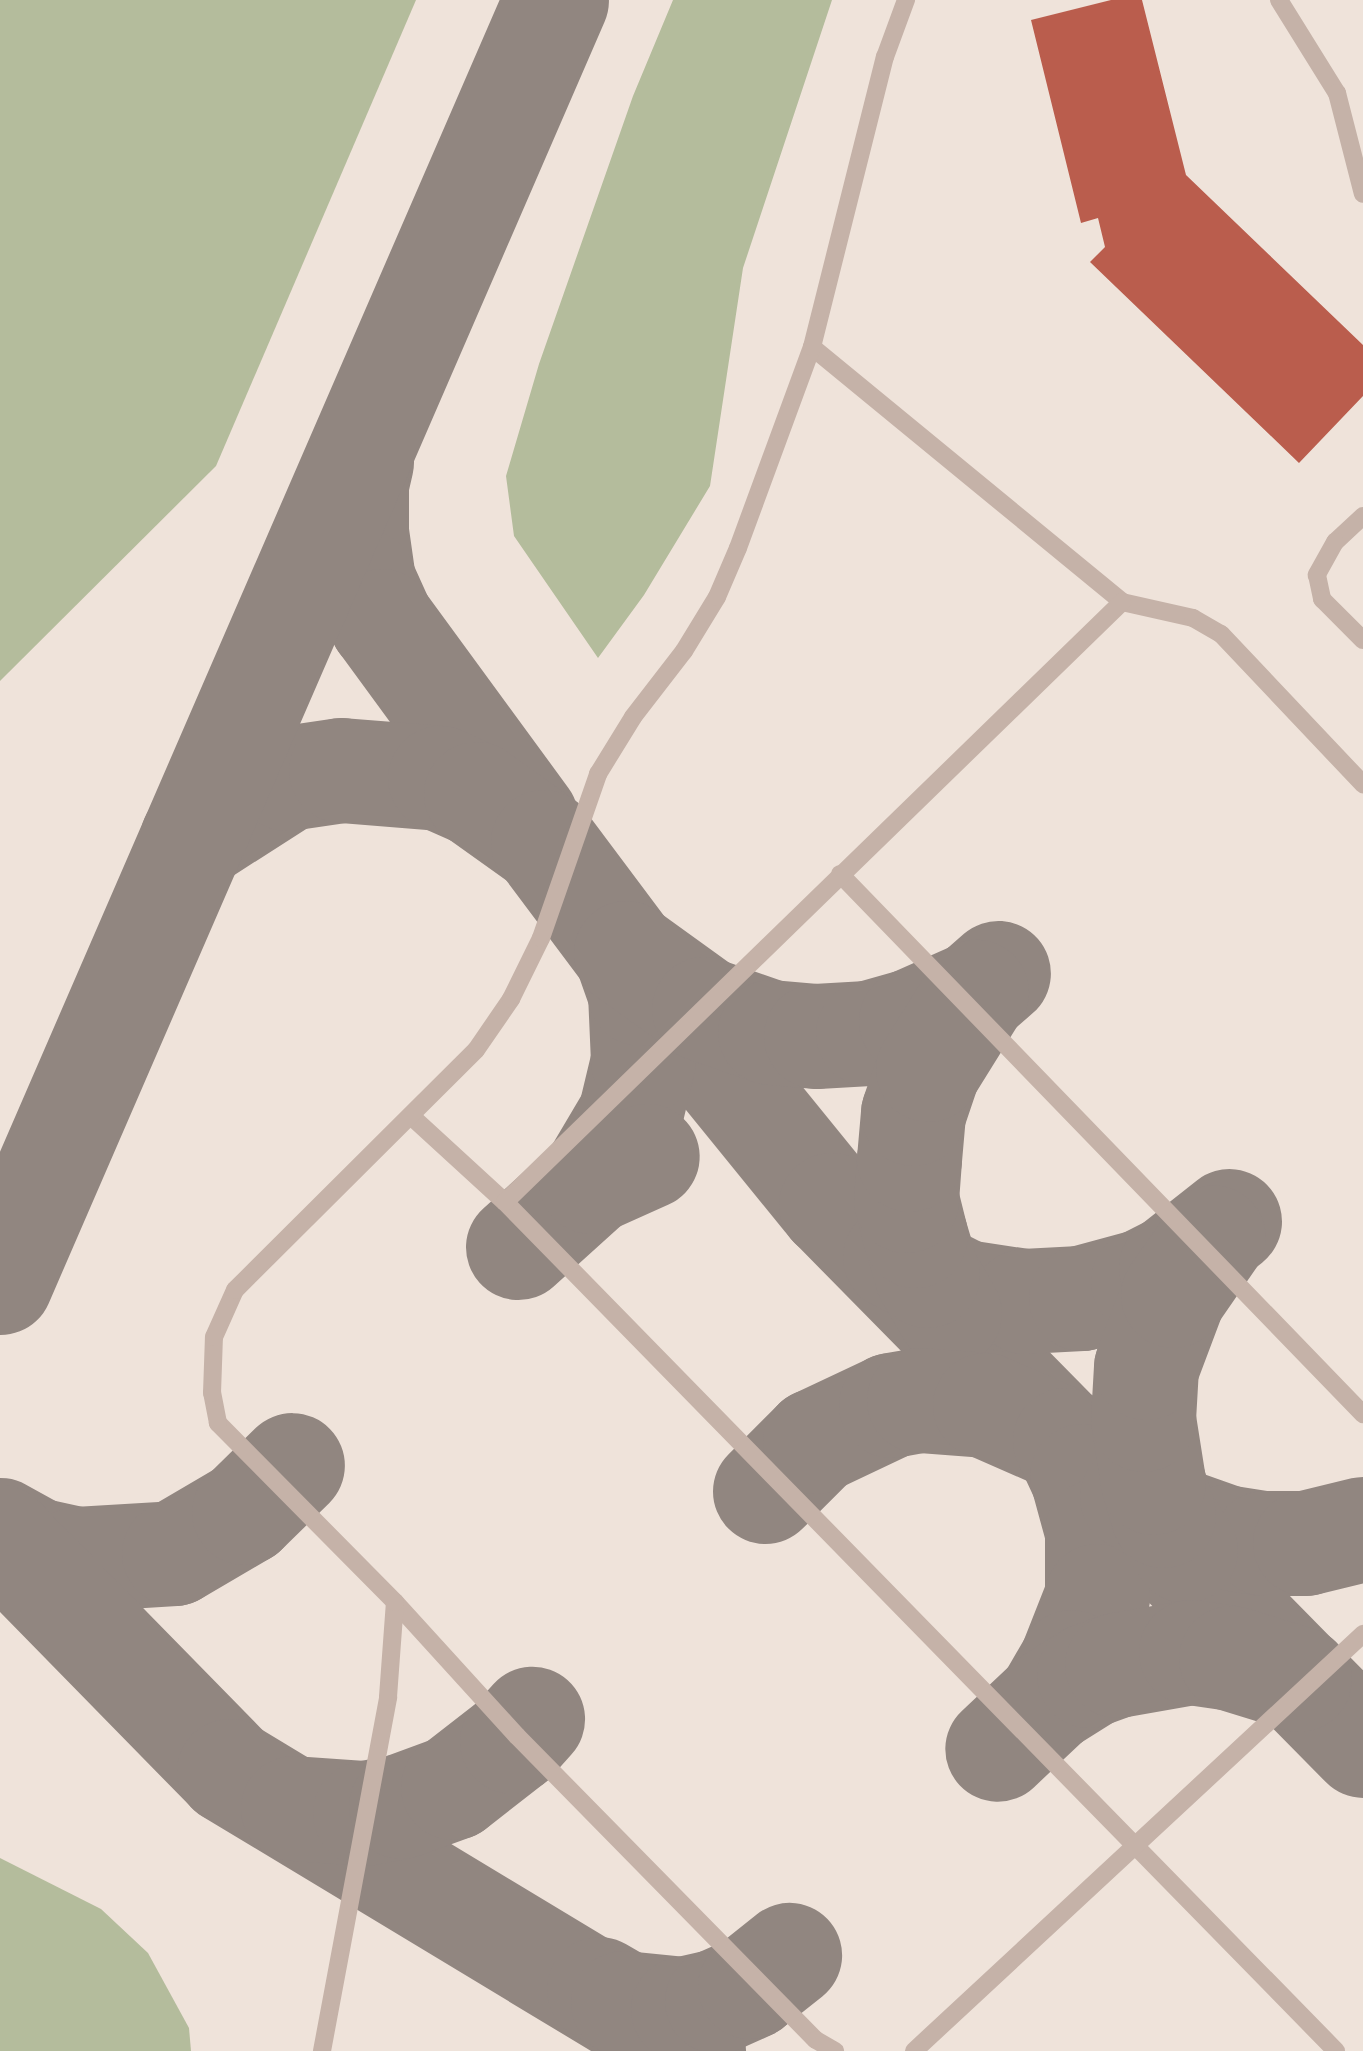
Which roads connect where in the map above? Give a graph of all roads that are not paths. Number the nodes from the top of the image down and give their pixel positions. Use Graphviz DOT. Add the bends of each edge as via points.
graph roads {
  1 [pos="906,0"];
  2 [pos="1279,0"];
  3 [pos="1363,194"];
  4 [pos="812,346"];
  5 [pos="1363,516"];
  6 [pos="1122,602"];
  7 [pos="1363,640"];
  8 [pos="1363,784"];
  9 [pos="839,874"];
  10 [pos="411,1116"];
  11 [pos="505,1202"];
  12 [pos="1363,1414"];
  13 [pos="395,1602"];
  14 [pos="1363,1634"];
  15 [pos="1131,1846"];
  16 [pos="322,2051"];
  17 [pos="835,2051"];
  18 [pos="915,2051"];
  19 [pos="1336,2051"];
  1 -- 4 [label="lane" via="885,58"];
  2 -- 3 [label="lane" via="1337,93"];
  4 -- 6 [label="lane"];
  4 -- 10 [label="lane" via="717,597 598,774 541,938 511,999 476,1051"];
  5 -- 7 [label="lane" via="1335,542 1317,575 1322,599"];
  6 -- 8 [label="lane" via="1193,618 1222,634"];
  6 -- 9 [label="lane"];
  9 -- 11 [label="lane" via="688,1028"];
  9 -- 12 [label="lane"];
  10 -- 11 [label="lane"];
  10 -- 13 [label="lane" via="235,1290 214,1337 212,1364 218,1423"];
  11 -- 15 [label="lane"];
  13 -- 16 [label="lane" via="388,1697"];
  13 -- 17 [label="lane" via="517,1736 816,2040"];
  14 -- 15 [label="lane"];
  15 -- 18 [label="lane"];
  15 -- 19 [label="lane"];
}
